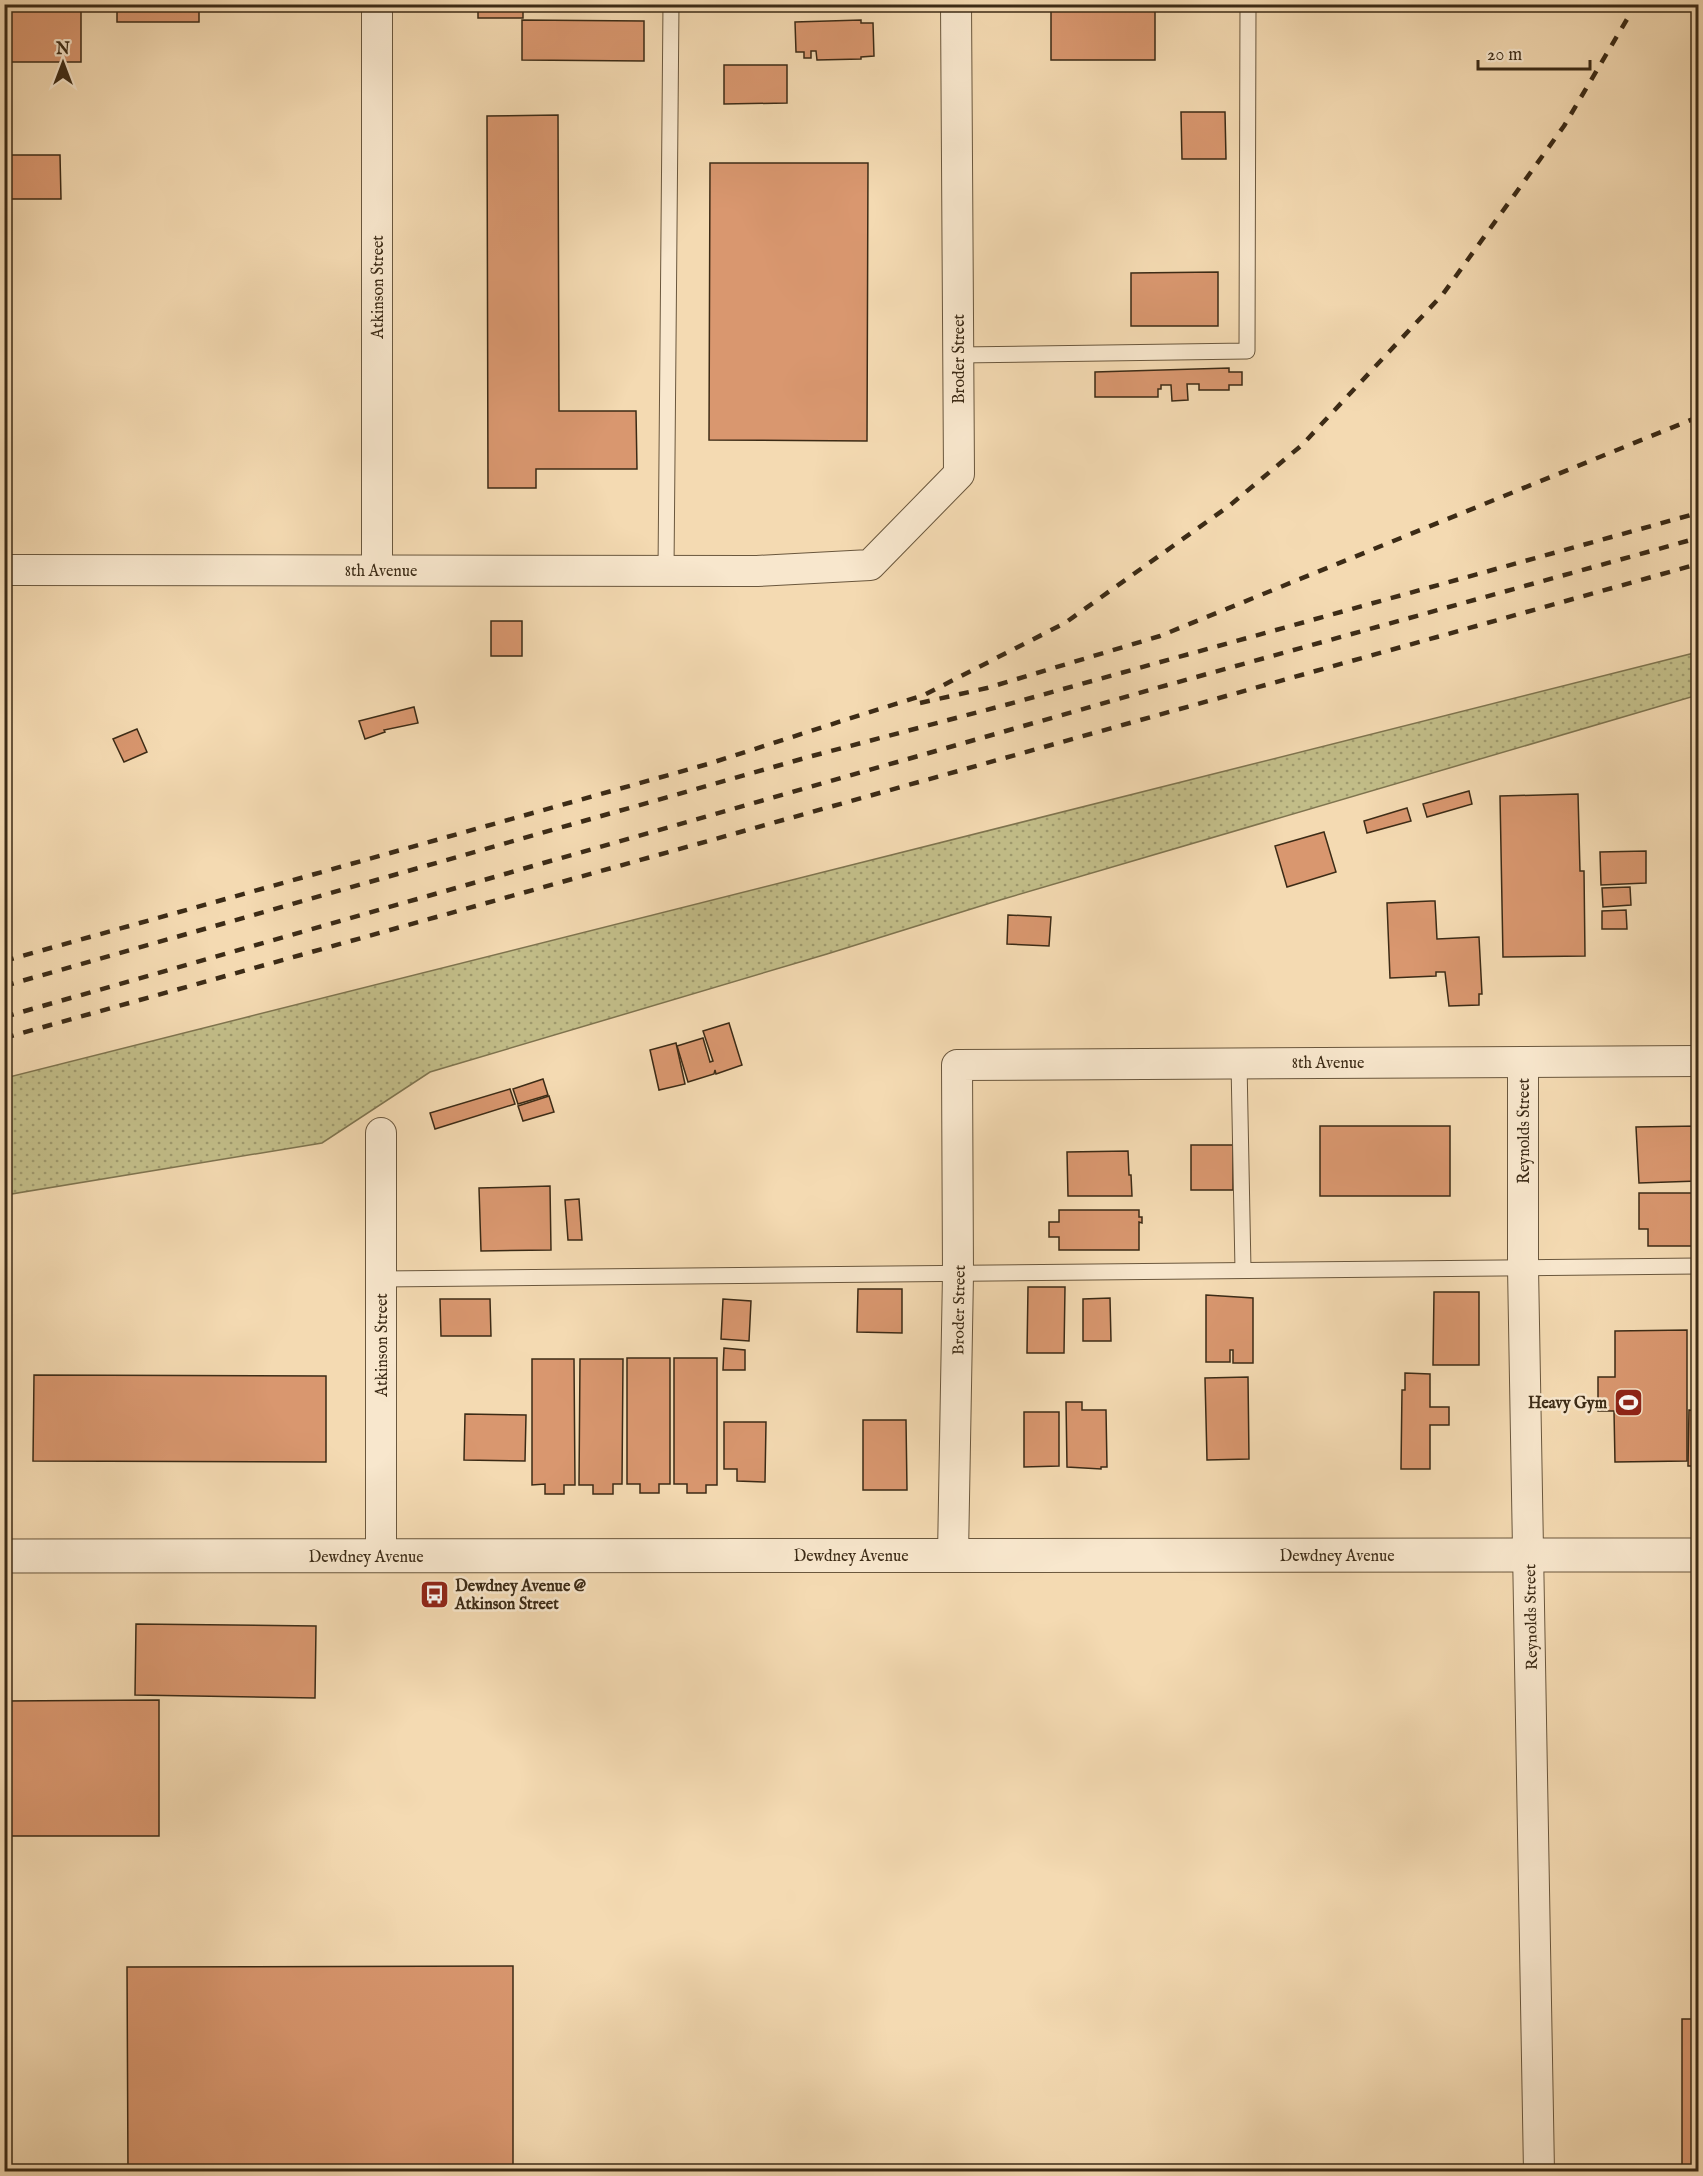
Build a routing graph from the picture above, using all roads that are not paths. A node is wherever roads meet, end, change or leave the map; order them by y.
1 (377, 4) edge
2 (671, 4) edge
3 (956, 4) edge
4 (1248, 4) edge
5 (958, 355) junction
6 (4, 570) edge
7 (377, 570) junction
8 (666, 570) junction
9 (757, 571) joint
10 (1698, 1061) edge
11 (1523, 1062) junction
12 (1239, 1063) junction
13 (957, 1065) joint
14 (381, 1133) dead end
15 (1698, 1266) edge
16 (1523, 1267) junction
17 (1243, 1270) junction
18 (958, 1274) junction
19 (381, 1279) junction
20 (953, 1555) junction
21 (1529, 1555) junction
22 (1698, 1555) edge
23 (4, 1556) edge
24 (381, 1556) junction
25 (1539, 2172) edge

1 - 7 street, Atkinson Street
2 - 8 lane
3 - 5 street, Broder Street
4 - 5 lane
5 - 9 street, Broder Street
6 - 7 street, 8th Avenue
7 - 8 street, 8th Avenue
8 - 9 street, 8th Avenue
10 - 11 street, 8th Avenue
11 - 12 street, 8th Avenue
11 - 16 street, Reynolds Street
12 - 13 street, 8th Avenue
12 - 17 lane
13 - 18 street, Broder Street
14 - 19 street, Atkinson Street
15 - 16 lane
16 - 17 lane
16 - 21 street, Reynolds Street
17 - 18 lane
18 - 19 lane
18 - 20 street, Broder Street
19 - 24 street, Atkinson Street
20 - 21 street, Dewdney Avenue
20 - 24 street, Dewdney Avenue
21 - 22 street, Dewdney Avenue
21 - 25 street, Reynolds Street
23 - 24 street, Dewdney Avenue

